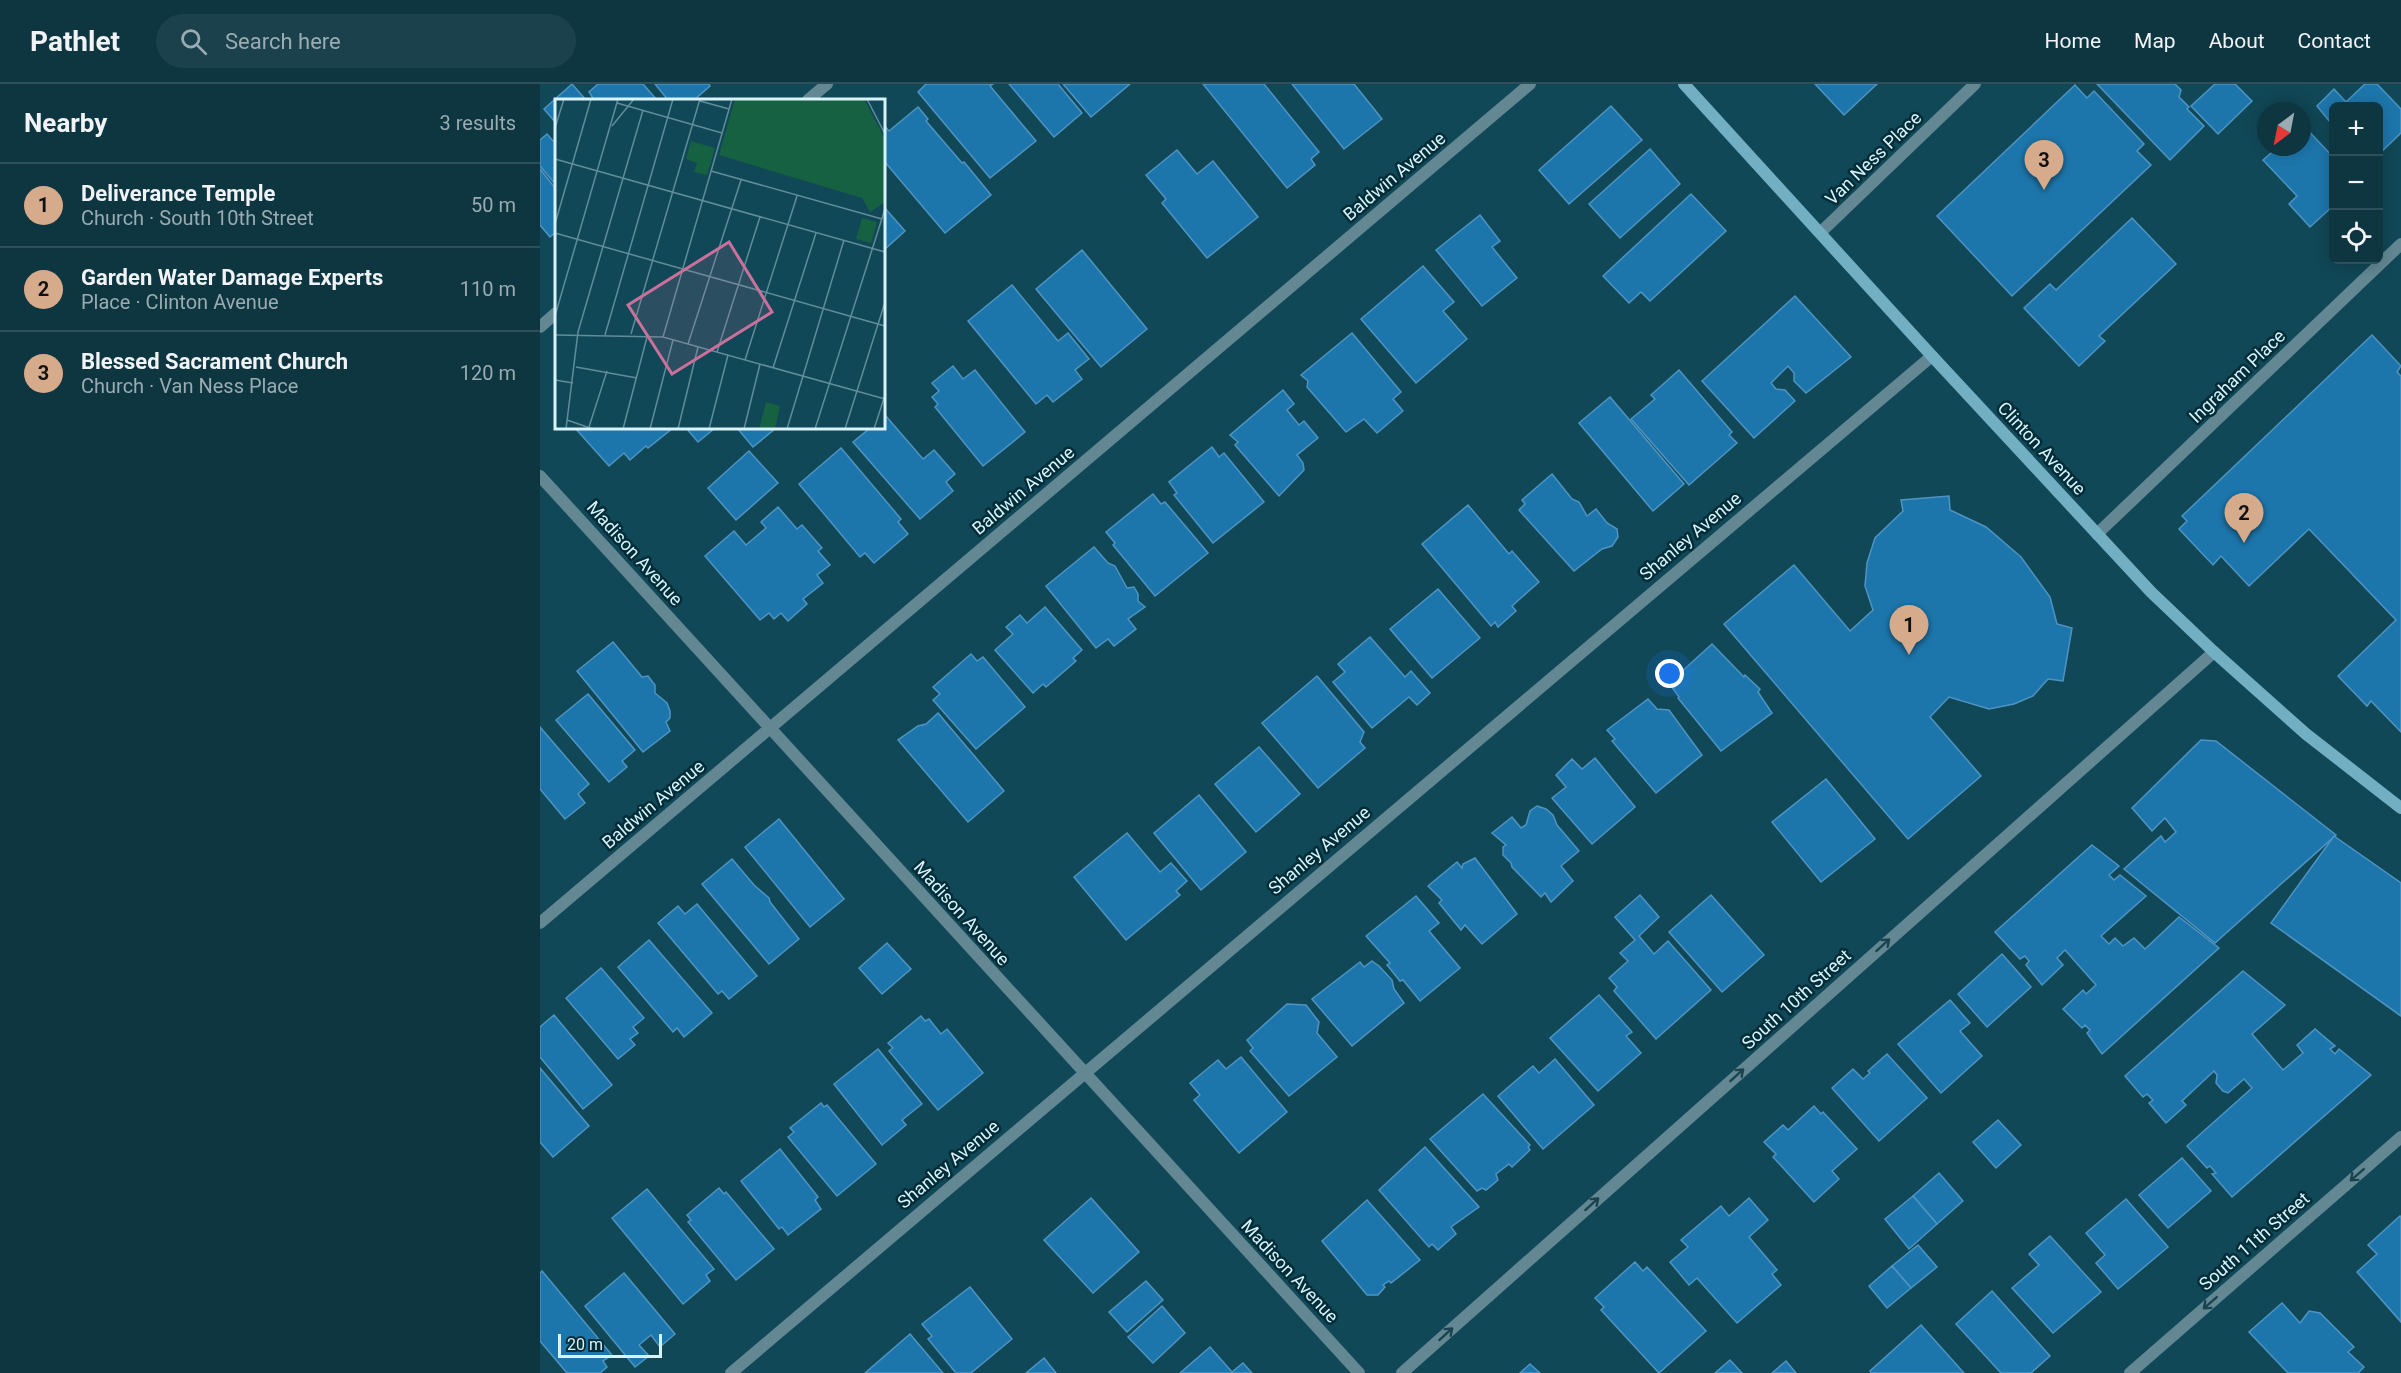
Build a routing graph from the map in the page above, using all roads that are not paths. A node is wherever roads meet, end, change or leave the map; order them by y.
1 (828, 84) edge
2 (1530, 84) edge
3 (1684, 84) edge
4 (1975, 84) edge
5 (809, 99) edge
6 (1821, 232) junction
7 (2401, 244) edge
8 (555, 314) edge
9 (540, 327) edge
10 (1932, 356) junction
11 (540, 476) edge
12 (2097, 534) junction
13 (2214, 652) junction
14 (771, 728) junction
15 (2401, 808) edge
16 (540, 923) edge
17 (1083, 1072) junction
18 (2401, 1137) edge
19 (731, 1373) edge
20 (1359, 1373) edge
21 (1402, 1373) edge
22 (2130, 1373) edge

1 - 5 street
2 - 14 street, Baldwin Avenue
3 - 6 main road, Clinton Avenue
4 - 6 street, Van Ness Place
6 - 10 main road, Clinton Avenue
7 - 12 street, Ingraham Place
8 - 9 street
10 - 12 main road, Clinton Avenue
10 - 17 street, Shanley Avenue
11 - 14 street, Madison Avenue
12 - 13 main road, Clinton Avenue
13 - 15 main road, Clinton Avenue
21 -> 13 street, South 10th Street
14 - 16 street, Baldwin Avenue
14 - 17 street, Madison Avenue
17 - 19 street, Shanley Avenue
17 - 20 street, Madison Avenue
18 -> 22 street, South 11th Street

